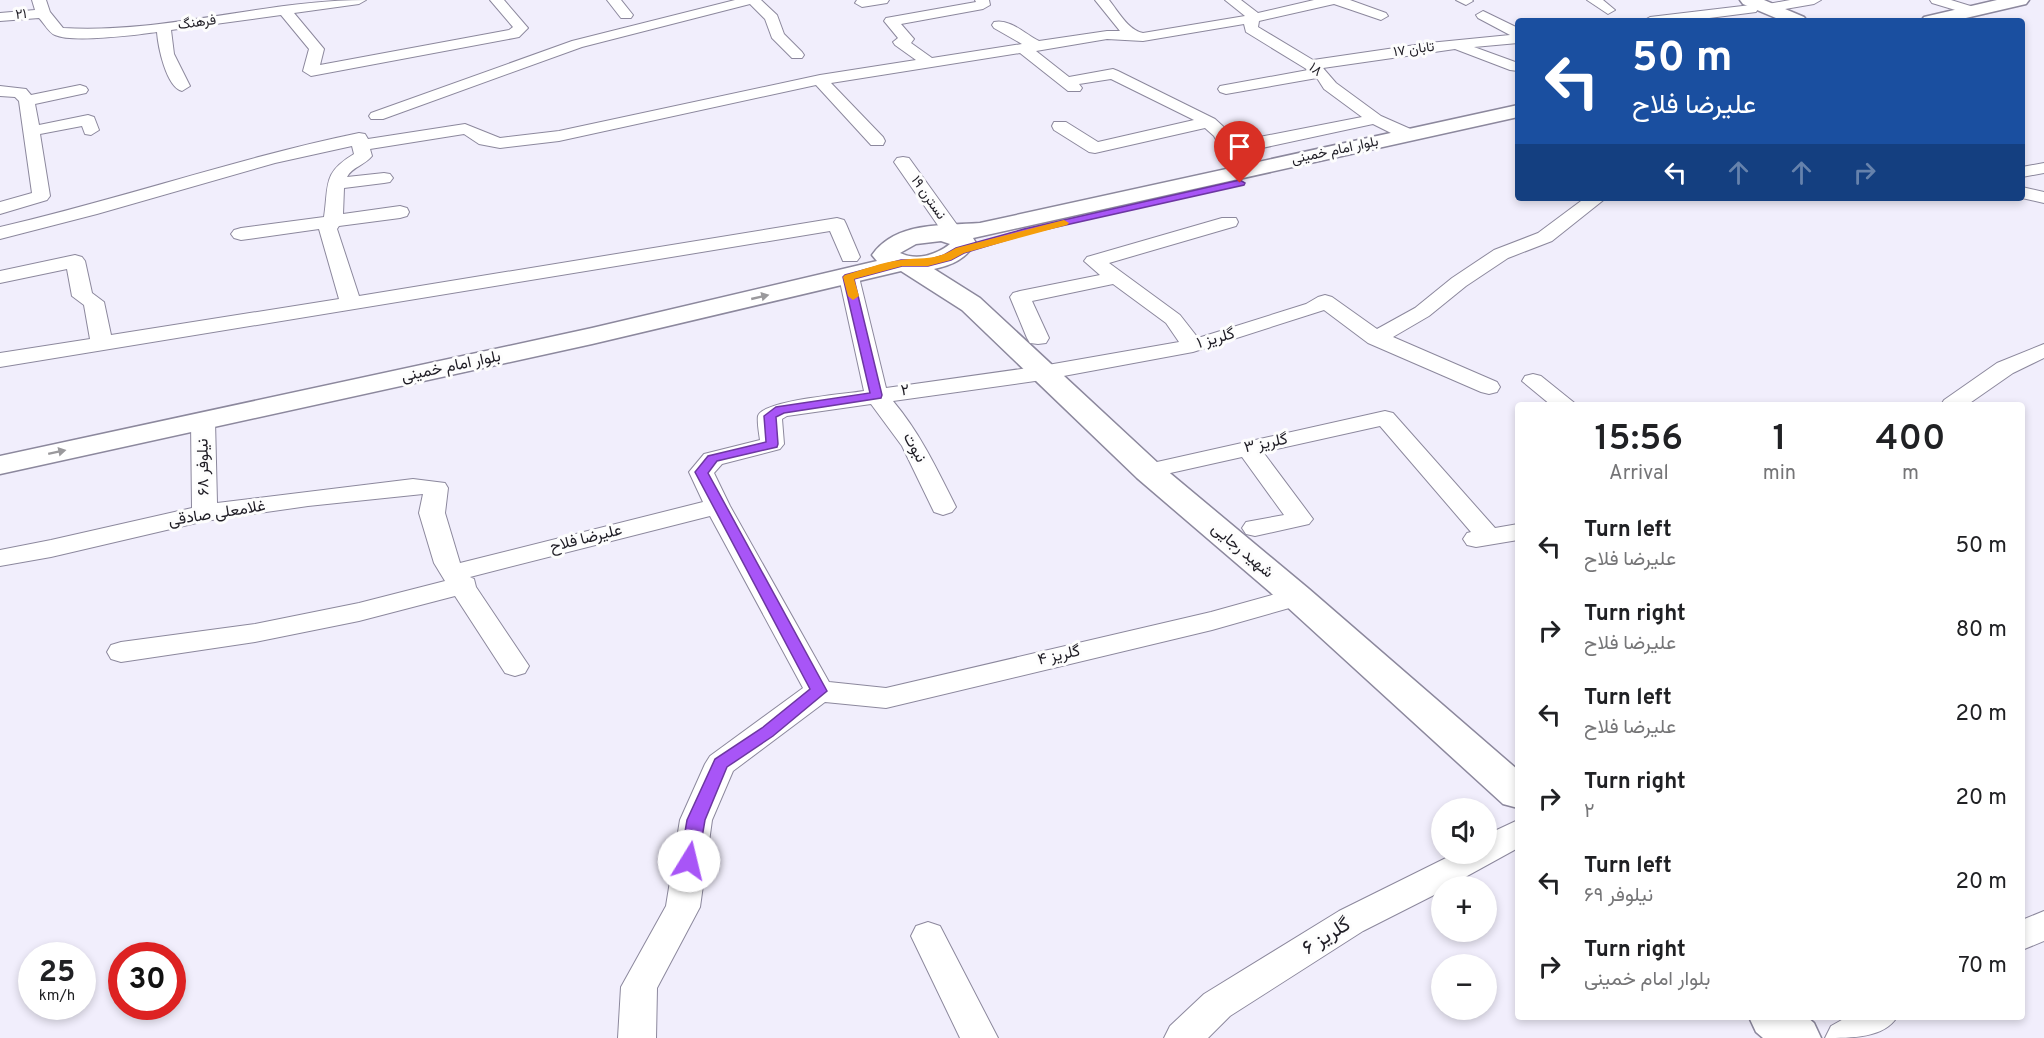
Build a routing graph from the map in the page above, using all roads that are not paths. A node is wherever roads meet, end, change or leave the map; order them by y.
1 (359, 0) edge
2 (497, 0) edge
3 (614, 0) edge
4 (752, 0) edge
5 (882, 0) edge
6 (982, 0) edge
7 (1102, 0) edge
8 (1232, 0) edge
9 (1332, 0) edge
10 (1337, 0) edge
11 (1594, 0) edge
12 (1732, 0) edge
13 (1814, 0) edge
14 (1937, 0) edge
15 (2027, 2) edge
16 (862, 3) dead end
17 (41, 6) edge
18 (1608, 10) dead end
19 (1762, 10) edge
20 (285, 11) junction
21 (626, 15) dead end
22 (1483, 15) dead end
23 (1381, 16) dead end
24 (1967, 16) edge
25 (0, 17) edge
26 (1681, 18) edge
27 (1788, 18) edge
28 (1250, 19) junction
29 (999, 25) dead end
30 (162, 27) junction
31 (1515, 32) edge
32 (1134, 36) junction
33 (1515, 39) edge
34 (1454, 45) junction
35 (1030, 47) junction
36 (797, 55) dead end
37 (929, 63) junction
38 (1515, 67) dead end
39 (1316, 69) junction
40 (820, 80) junction
41 (182, 86) dead end
42 (1226, 89) dead end
43 (80, 90) dead end
44 (0, 91) edge
45 (27, 101) junction
46 (1515, 112) edge
47 (377, 116) dead end
48 (1375, 118) junction
49 (1515, 122) edge
50 (1209, 123) junction
51 (1060, 126) dead end
52 (91, 130) dead end
53 (32, 131) junction
54 (1408, 135) junction
55 (877, 141) dead end
56 (360, 145) junction
57 (903, 162) dead end
58 (2044, 168) edge
59 (2025, 171) edge
60 (384, 178) dead end
61 (336, 184) junction
62 (2025, 193) edge
63 (2044, 198) edge
64 (1593, 201) edge
65 (0, 208) edge
66 (400, 212) dead end
67 (334, 221) junction
68 (1229, 222) dead end
69 (0, 233) edge
70 (241, 234) dead end
71 (953, 242) junction
72 (900, 258) junction
73 (849, 267) junction
74 (0, 277) edge
75 (1114, 278) junction
76 (351, 303) junction
77 (971, 304) junction
78 (1038, 338) dead end
79 (1376, 338) junction
80 (102, 343) junction
81 (1193, 346) junction
82 (2044, 350) edge
83 (0, 360) edge
84 (1042, 373) junction
85 (1533, 381) dead end
86 (1489, 387) dead end
87 (876, 395) junction
88 (1562, 402) edge
89 (1956, 402) edge
90 (203, 421) junction
91 (0, 446) edge
92 (1248, 448) junction
93 (0, 465) edge
94 (1148, 471) junction
95 (717, 506) junction
96 (943, 507) dead end
97 (205, 513) junction
98 (1255, 528) dead end
99 (1515, 533) edge
100 (0, 558) edge
101 (459, 579) junction
102 (1297, 597) junction
103 (120, 652) dead end
104 (515, 666) dead end
105 (819, 691) junction
106 (1515, 790) edge
107 (1515, 835) edge
108 (1497, 845) edge
109 (1462, 864) edge
110 (2044, 925) edge
111 (2025, 934) edge
112 (928, 936) dead end
113 (1776, 1020) edge
114 (1874, 1020) edge
115 (637, 1038) edge
116 (979, 1038) edge
117 (1184, 1038) edge
118 (1797, 1038) edge
119 (1844, 1038) edge

1 - 20 street, فرهنگ
2 - 20 street
3 - 21 street
4 - 36 street
4 - 47 street
5 - 16 street
6 - 37 street
7 - 32 street
8 - 28 street, ۱۸
9 - 28 street
10 - 23 street
11 - 18 street
12 - 19 main road
13 - 19 street
14 - 24 street
15 - 24 main road
17 - 25 street, ۲۱
17 - 30 street, فرهنگ
19 - 26 street
19 - 27 main road
20 - 30 street, فرهنگ
22 - 31 street
28 - 32 street
28 - 39 street, ۱۸
29 - 35 street
30 - 41 street
32 - 35 street
33 - 34 street, تابان ۱۷
34 - 38 street
34 - 39 street, تابان ۱۷
35 - 37 street
35 - 50 street
37 - 40 street
39 - 42 street, تابان ۱۷
39 - 48 street, ۱۸
40 - 55 street
40 - 56 street
43 - 45 street
44 - 45 street
45 - 53 street
46 - 54 main road, بلوار امام خمینی
48 - 50 street
48 - 54 street, ۱۸
49 - 71 main road, بلوار امام خمینی
50 - 51 street
52 - 53 street
53 - 65 street
54 - 71 main road, بلوار امام خمینی
56 - 61 street
56 - 69 street
57 - 71 street, نسترن ۱۹
58 - 59 street
60 - 61 street
61 - 67 street
62 - 63 street
64 - 79 street
66 - 67 street
67 - 70 street
67 - 76 street
68 - 75 street
71 - 72 main road, بلوار امام خمینی
71 - 77 main road
72 - 73 main road, بلوار امام خمینی
72 - 77 main road, شهید رجایی
73 - 76 street
73 - 87 street
90 -> 73 main road, بلوار امام خمینی
73 - 91 main road, بلوار امام خمینی
74 - 80 street
75 - 78 street
75 - 81 street
76 - 80 street
77 - 84 main road, شهید رجایی
79 - 81 street, گلریز ۱
79 - 86 street
80 - 83 street
81 - 84 street, گلریز ۱
82 - 89 street
84 - 87 street, ۲
84 - 94 main road, شهید رجایی
85 - 88 street
87 - 95 street, ۲
87 - 96 street, نبوت
93 -> 90 main road, بلوار امام خمینی
90 - 97 street, نیلوفر ۶۸
92 - 94 street, گلریز ۳
92 - 98 street
92 - 99 street, گلریز ۳
94 - 102 main road, شهید رجایی
95 - 101 street, علیرضا فلاح
95 - 105 street
97 - 100 street, غلامعلی صادقی
97 - 101 street, غلامعلی صادقی
101 - 103 street, علیرضا فلاح
101 - 104 street
102 - 105 street, گلریز ۴
102 - 106 main road, شهید رجایی
105 - 115 street
107 - 108 street, گلریز ۶
109 - 117 street, گلریز ۶
110 - 111 street
112 - 116 street
113 - 118 main road
114 - 119 street

